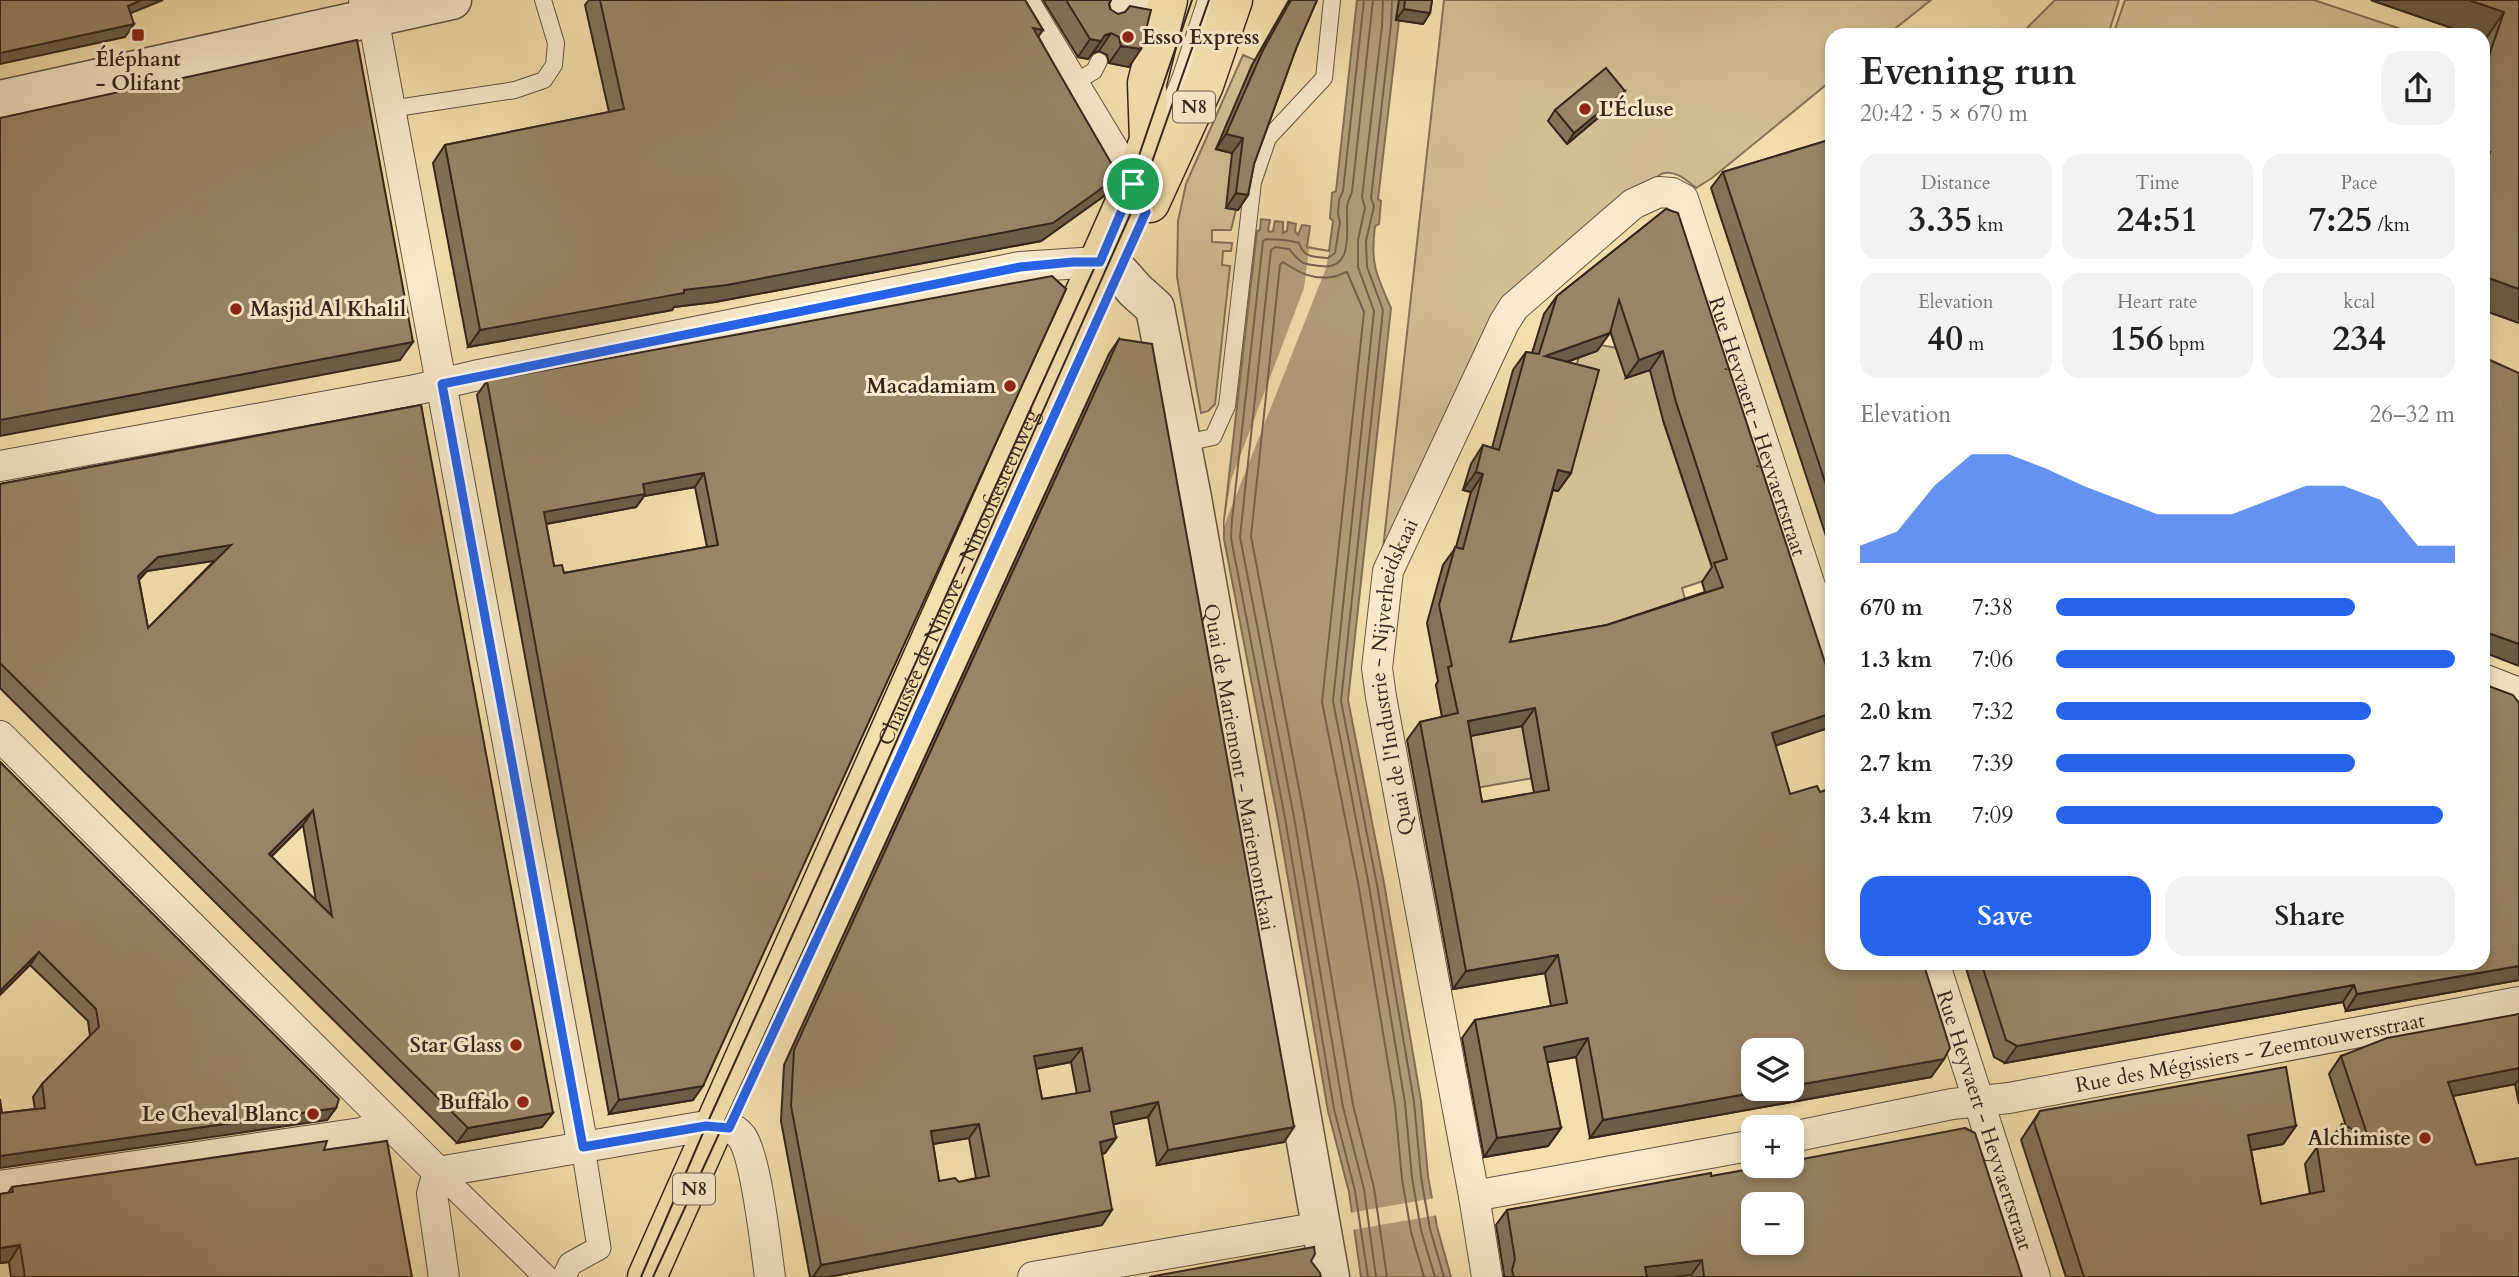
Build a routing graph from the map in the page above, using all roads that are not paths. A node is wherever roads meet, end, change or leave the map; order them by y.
1 (452, 0) edge
2 (543, 0) edge
3 (1023, 0) edge
4 (1167, 0) edge
5 (1206, 0) edge
6 (1233, 0) edge
7 (1332, 0) edge
8 (369, 9) edge
9 (1107, 21) edge
10 (1099, 61) edge
11 (1072, 84) junction
12 (0, 100) edge
13 (390, 109) junction
14 (1139, 195) junction
15 (1683, 199) joint
16 (1110, 267) junction
17 (442, 384) junction
18 (1181, 444) junction
19 (0, 466) edge
20 (1825, 632) edge
21 (2490, 682) edge
22 (2519, 692) edge
23 (0, 736) edge
24 (1937, 970) edge
25 (2519, 1002) edge
26 (1979, 1101) junction
27 (388, 1122) junction
28 (721, 1126) junction
29 (1804, 1135) edge
30 (583, 1147) junction
31 (1741, 1147) edge
32 (438, 1172) junction
33 (0, 1186) edge
34 (1474, 1196) junction
35 (1321, 1227) junction
36 (653, 1264) edge
37 (444, 1277) edge
38 (546, 1277) edge
39 (564, 1277) edge
40 (770, 1277) edge
41 (1033, 1277) edge
42 (1330, 1277) edge
43 (1487, 1277) edge
44 (2035, 1277) edge

1 - 8 street
2 - 13 lane
3 - 11 street
4 - 9 lane
4 - 14 main road, Chaussée de Ninove - Ninoofsesteenweg / N8
5 - 14 lane, Chaussée de Ninove - Ninoofsesteenweg
6 - 14 main road, Chaussée de Ninove - Ninoofsesteenweg / N8
7 - 18 lane
8 - 12 street
8 - 13 street
10 - 11 lane
11 - 14 street
13 - 17 street
14 - 16 main road, Chaussée de Ninove - Ninoofsesteenweg / N8
15 - 20 street, Rue Heyvaert - Heyvaertstraat
15 - 34 street, Quai de l'Industrie - Nijverheidskaai
16 - 17 street
16 - 18 street, Quai de Mariemont - Mariemontkaai
16 - 28 main road, Chaussée de Ninove - Ninoofsesteenweg / N8
17 - 19 street
17 - 30 street
18 - 35 street, Quai de Mariemont - Mariemontkaai
21 - 22 street
23 - 27 street
24 - 26 street, Rue Heyvaert - Heyvaertstraat
25 - 26 street, Rue des Mégissiers - Zeemtouwersstraat
26 - 29 street, Rue des Mégissiers - Zeemtouwersstraat
26 - 44 street, Rue Heyvaert - Heyvaertstraat
27 - 32 street
27 - 33 street
28 - 30 street
28 - 36 main road, Chaussée de Ninove - Ninoofsesteenweg / N8
28 - 40 street
30 - 32 street
30 - 39 street
31 - 34 street
32 - 37 street
32 - 38 street
34 - 43 street, Quai de l'Industrie - Nijverheidskaai
35 - 41 street
35 - 42 street, Quai de Mariemont - Mariemontkaai

